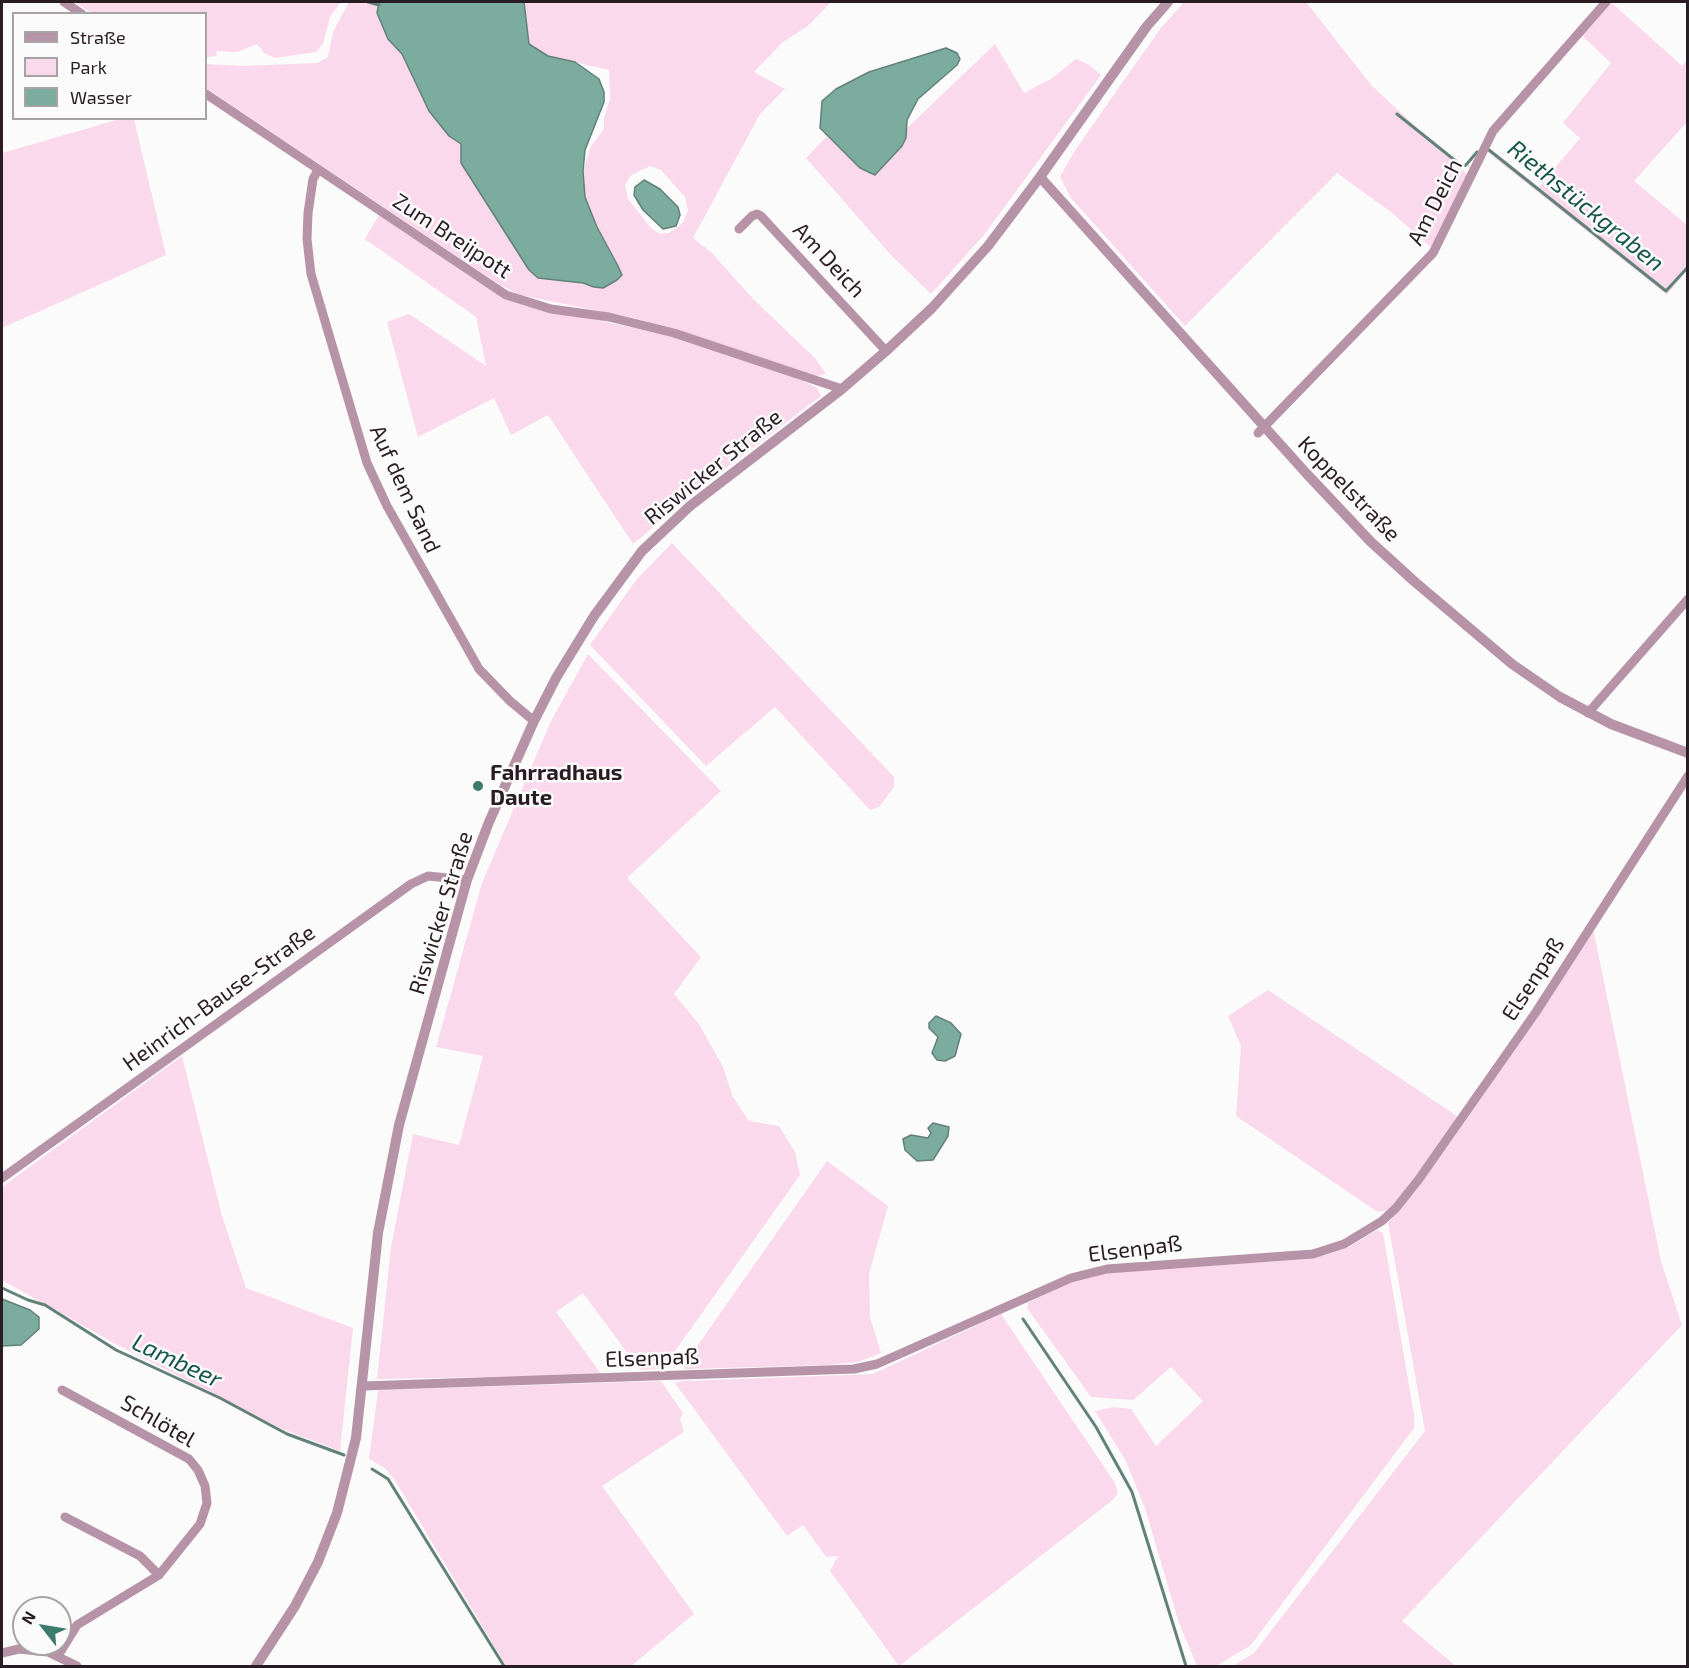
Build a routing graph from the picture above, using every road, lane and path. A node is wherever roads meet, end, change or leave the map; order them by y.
1 (64, 2) edge
2 (1168, 2) edge
3 (1606, 2) edge
4 (79, 12) edge
5 (207, 95) edge
6 (318, 170) junction
7 (1041, 177) junction
8 (739, 229) dead end
9 (886, 351) junction
10 (842, 389) junction
11 (1261, 430) junction
12 (1688, 599) edge
13 (1588, 712) junction
14 (534, 721) junction
15 (1688, 753) edge
16 (1688, 776) edge
17 (467, 880) junction
18 (2, 1178) edge
19 (363, 1386) junction
20 (62, 1390) dead end
21 (65, 1516) dead end
22 (159, 1575) junction
23 (72, 1632) edge
24 (58, 1656) edge
25 (77, 1666) edge
26 (256, 1666) edge

1 - 4 street
2 - 7 street, Riswicker Straße
3 - 11 street, Am Deich
5 - 6 street, Zum Breijpott
6 - 10 street, Zum Breijpott
6 - 14 street, Auf dem Sand
7 - 9 street, Riswicker Straße
7 - 11 street, Koppelstraße
8 - 9 street, Am Deich
9 - 10 street, Riswicker Straße
10 - 14 street, Riswicker Straße
11 - 13 street, Koppelstraße
12 - 13 street
13 - 15 street, Koppelstraße
14 - 17 street, Riswicker Straße
16 - 19 street, Elsenpaß
17 - 18 street, Heinrich-Bause-Straße
17 - 19 street, Riswicker Straße
19 - 26 street, Riswicker Straße
20 - 22 street, Schlötel
21 - 22 street
22 - 23 street, Schlötel
24 - 25 street

